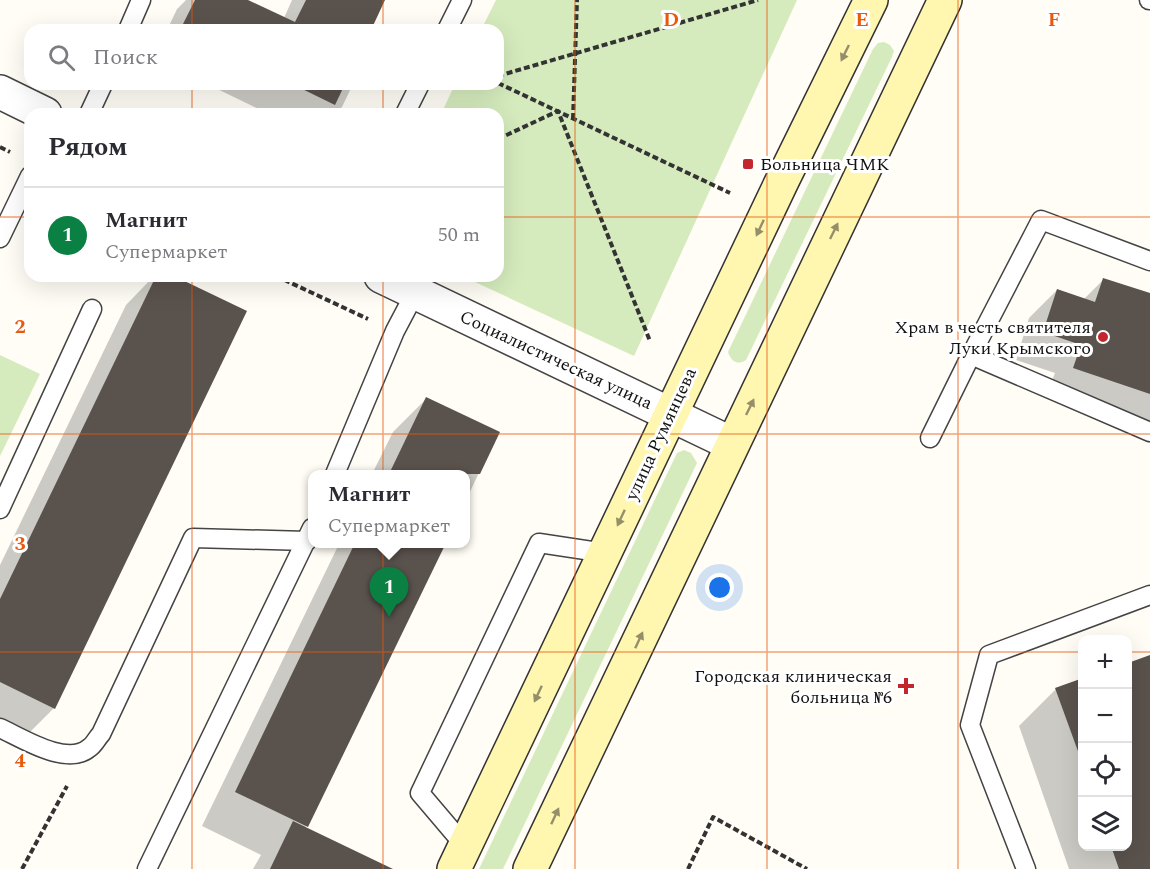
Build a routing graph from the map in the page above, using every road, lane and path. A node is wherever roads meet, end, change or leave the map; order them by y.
1 (141, 0) edge
2 (462, 0) edge
3 (577, 0) edge
4 (758, 0) edge
5 (870, 0) edge
6 (945, 0) edge
7 (131, 24) edge
8 (450, 24) edge
9 (576, 53) junction
10 (504, 74) edge
11 (504, 86) edge
12 (100, 90) edge
13 (417, 90) edge
14 (0, 92) edge
15 (33, 108) edge
16 (92, 108) edge
17 (408, 108) edge
18 (558, 111) junction
19 (573, 119) junction
20 (504, 136) edge
21 (24, 188) edge
22 (730, 194) dead end
23 (0, 238) edge
24 (1150, 261) edge
25 (289, 282) edge
26 (393, 282) edge
27 (416, 293) junction
28 (92, 309) dead end
29 (395, 331) junction
30 (650, 341) dead end
31 (971, 355) junction
32 (671, 414) junction
33 (1150, 432) edge
34 (930, 438) dead end
35 (732, 444) junction
36 (337, 470) edge
37 (0, 509) edge
38 (308, 535) edge
39 (308, 539) edge
40 (605, 553) junction
41 (1150, 595) edge
42 (0, 728) edge
43 (77, 754) junction
44 (459, 857) edge
45 (22, 869) edge
46 (147, 869) edge
47 (530, 869) edge
48 (688, 869) edge
49 (807, 869) edge
50 (1026, 869) edge

1 - 7 lane
2 - 8 lane
3 - 9 path
4 - 9 path
5 -> 32 main road, улица Румянцева
35 -> 6 main road
9 - 10 path
9 - 19 path
11 - 18 path
12 - 16 lane
13 - 17 lane
14 - 15 street
18 - 19 path
18 - 20 path
18 - 30 path
19 - 22 path
21 - 23 lane
24 - 31 lane
25 - 29 path
26 - 27 street, Социалистическая улица
27 - 29 lane
27 - 32 street, Социалистическая улица
28 - 37 lane
29 - 36 lane
31 - 33 lane
31 - 34 lane
32 - 35 street, Социалистическая улица
32 -> 40 main road, улица Румянцева
47 -> 35 main road
38 - 43 lane
39 - 46 lane
40 -> 44 main road, улица Румянцева
40 - 44 lane
41 - 50 lane
42 - 43 lane
43 - 45 path
48 - 49 path

